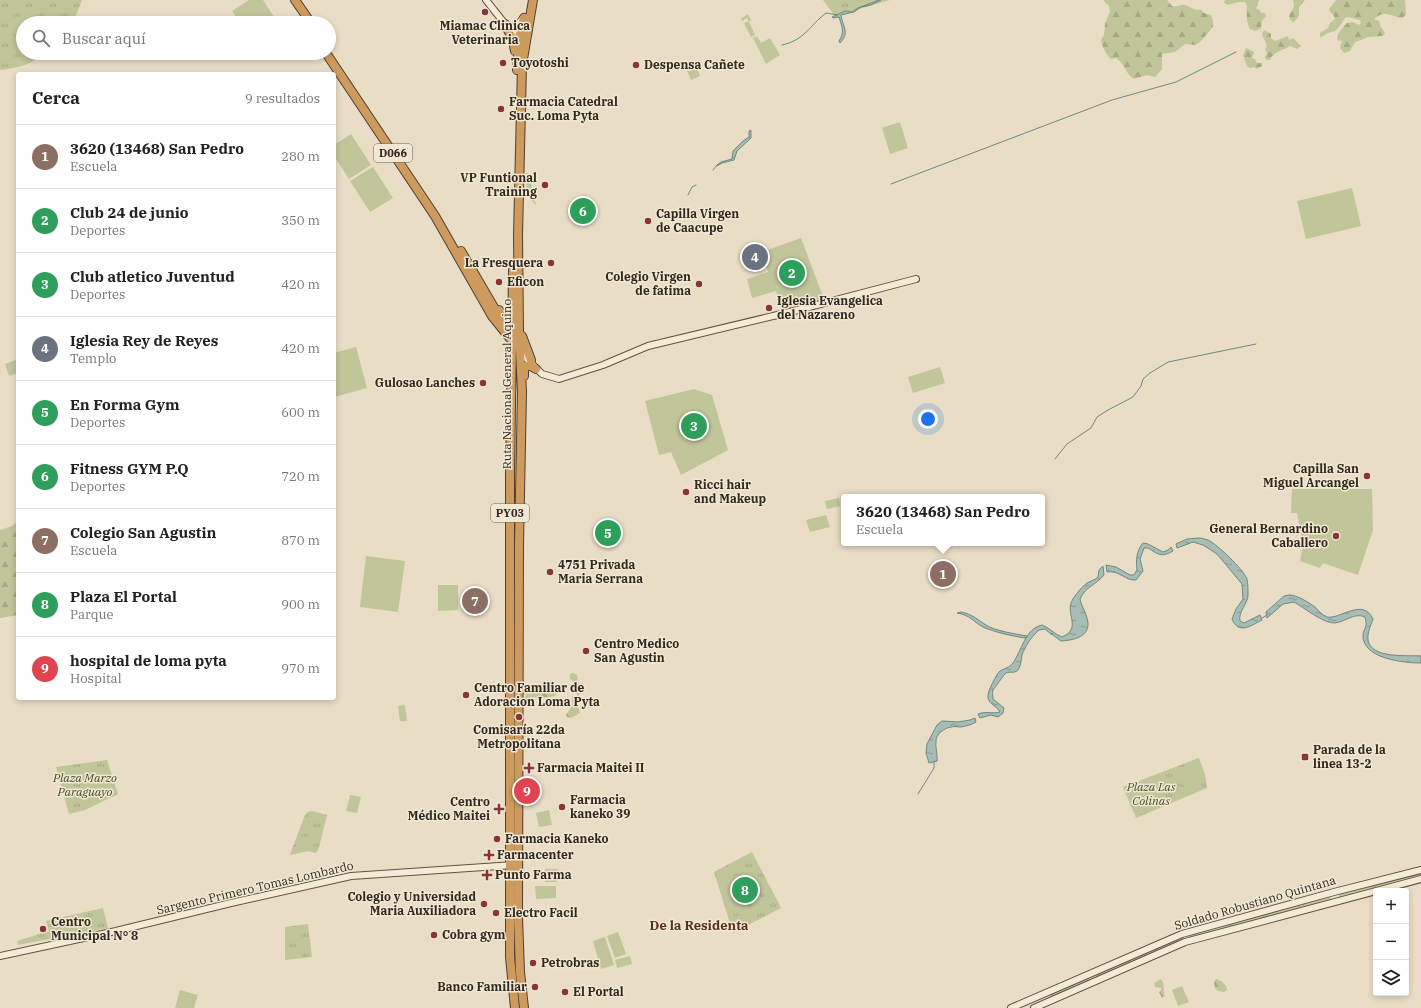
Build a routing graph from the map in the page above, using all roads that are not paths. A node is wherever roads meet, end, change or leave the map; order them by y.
1 (289, 0) edge
2 (295, 0) edge
3 (486, 0) edge
4 (527, 0) edge
5 (533, 0) edge
6 (300, 16) edge
7 (306, 16) edge
8 (524, 17) junction
9 (505, 24) junction
10 (523, 37) junction
11 (336, 59) edge
12 (331, 60) edge
13 (517, 66) junction
14 (916, 279) dead end
15 (513, 309) junction
16 (498, 316) junction
17 (517, 341) junction
18 (531, 360) junction
19 (512, 365) junction
20 (536, 369) junction
21 (517, 374) tunnel mouth
22 (522, 392) junction
23 (520, 474) junction
24 (514, 865) junction
25 (1421, 870) edge
26 (1421, 879) edge
27 (0, 956) edge
28 (515, 1008) edge
29 (524, 1008) edge
30 (1011, 1008) edge
31 (1034, 1008) edge

1 - 6 highway
2 - 7 highway
3 - 9 street
4 - 8 highway, Ruta Nacional General Aquino / PY03
5 - 10 highway, Ruta Nacional General Aquino / PY03
8 - 9 street
8 - 10 highway, Ruta Nacional General Aquino / PY03
9 - 10 highway
9 - 13 highway
10 - 13 highway, Ruta Nacional General Aquino / PY03
10 - 17 highway, Ruta Nacional General Aquino / PY03
11 - 16 highway, D066
12 - 16 highway, D066
13 - 15 highway, Ruta Nacional General Aquino / PY03
14 - 20 street
15 - 16 highway
15 - 17 highway, Ruta Nacional General Aquino / PY03
16 - 17 highway, D066
16 - 19 highway
17 - 18 highway
17 - 18 street
17 - 19 highway, Ruta Nacional General Aquino / PY03
17 - 20 street
17 - 22 highway, Ruta Nacional General Aquino / PY03
18 - 20 street
19 - 24 highway, Ruta Nacional General Aquino / PY03
20 - 22 highway
21 - 23 highway
22 - 23 highway, Ruta Nacional General Aquino / PY03
23 - 24 highway, Ruta Nacional General Aquino / PY03
24 - 27 street, Sargento Primero Tomas Lombardo
24 - 28 highway, Ruta Nacional General Aquino / PY03
24 - 29 highway, Ruta Nacional General Aquino / PY03
25 - 30 street, Soldado Robustiano Quintana
26 - 31 street

